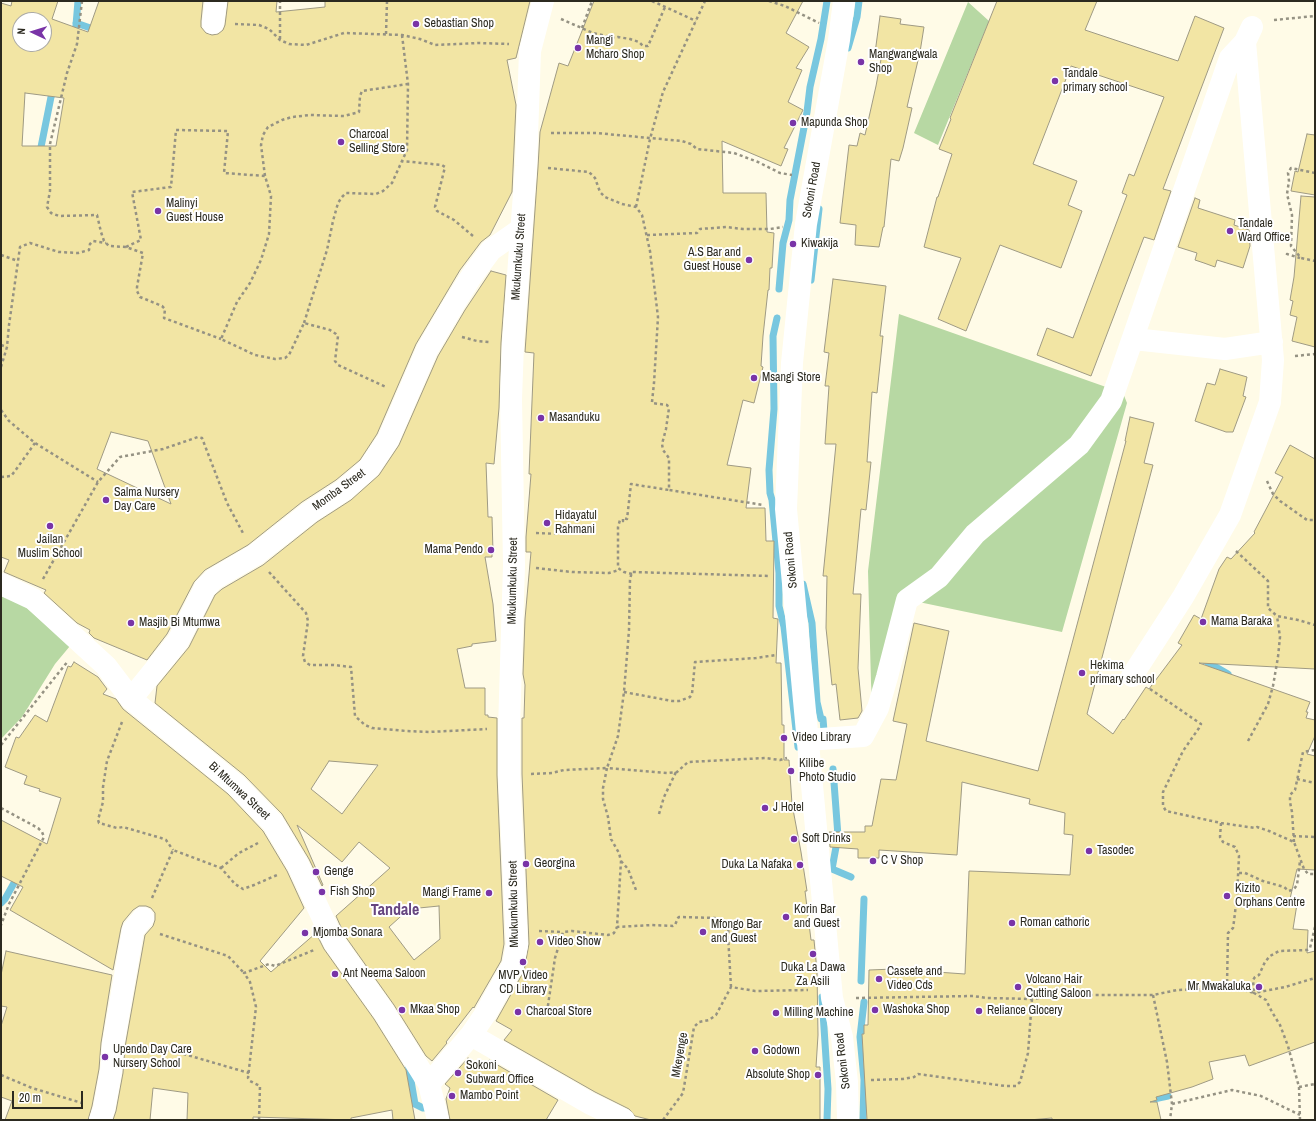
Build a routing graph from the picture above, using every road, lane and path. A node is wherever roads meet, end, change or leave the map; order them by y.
1 (82, 1) edge
2 (216, 1) edge
3 (280, 1) edge
4 (387, 1) edge
5 (592, 1) edge
6 (652, 1) edge
7 (706, 1) edge
8 (769, 1) edge
9 (844, 1) edge
10 (542, 6) edge
11 (665, 7) junction
12 (1315, 16) edge
13 (696, 21) junction
14 (213, 24) joint
15 (582, 28) junction
16 (1256, 30) junction
17 (386, 34) junction
18 (402, 35) junction
19 (280, 40) junction
20 (839, 40) junction
21 (530, 51) junction
22 (408, 84) junction
23 (528, 131) junction
24 (650, 139) junction
25 (402, 161) junction
26 (526, 166) junction
27 (1315, 173) edge
28 (265, 176) junction
29 (814, 178) junction
30 (636, 207) junction
31 (806, 224) junction
32 (521, 229) junction
33 (647, 235) junction
34 (107, 243) junction
35 (126, 247) junction
36 (491, 250) junction
37 (1, 255) edge
38 (18, 261) junction
39 (1315, 261) edge
40 (304, 323) junction
41 (438, 332) junction
42 (221, 339) junction
43 (1134, 339) junction
44 (1272, 342) junction
45 (513, 344) junction
46 (1, 345) edge
47 (7, 347) junction
48 (1, 367) edge
49 (407, 397) junction
50 (1, 410) edge
51 (34, 443) junction
52 (1250, 459) junction
53 (1, 477) edge
54 (98, 482) junction
55 (669, 490) junction
56 (786, 509) junction
57 (1315, 520) edge
58 (1218, 537) junction
59 (255, 555) junction
60 (514, 565) junction
61 (619, 570) junction
62 (632, 574) junction
63 (792, 577) junction
64 (1, 584) edge
65 (33, 599) junction
66 (1277, 616) junction
67 (1315, 625) edge
68 (82, 643) junction
69 (799, 651) junction
70 (1132, 676) joint
71 (624, 692) junction
72 (131, 699) junction
73 (508, 729) junction
74 (807, 740) junction
75 (1248, 741) dead end
76 (1, 745) edge
77 (1315, 750) edge
78 (607, 768) junction
79 (677, 772) junction
80 (509, 774) junction
81 (1297, 779) junction
82 (1315, 783) edge
83 (1, 808) edge
84 (660, 814) dead end
85 (1221, 823) junction
86 (279, 834) junction
87 (1293, 836) junction
88 (1315, 837) edge
89 (1294, 842) junction
90 (173, 850) junction
91 (1300, 859) junction
92 (621, 861) junction
93 (298, 865) junction
94 (221, 868) junction
95 (1239, 873) junction
96 (1315, 874) edge
97 (636, 890) dead end
98 (143, 918) junction
99 (1, 925) edge
100 (617, 927) junction
101 (1315, 927) edge
102 (334, 942) junction
103 (244, 973) junction
104 (1315, 978) edge
105 (1227, 985) junction
106 (731, 986) junction
107 (832, 991) junction
108 (1254, 993) junction
109 (1153, 995) junction
110 (1032, 999) junction
111 (548, 1012) dead end
112 (471, 1035) junction
113 (113, 1045) junction
114 (249, 1073) junction
115 (1, 1076) edge
116 (847, 1082) junction
117 (429, 1084) junction
118 (1315, 1084) edge
119 (1300, 1087) junction
120 (1172, 1104) junction
121 (102, 1114) edge
122 (1300, 1115) junction
123 (259, 1120) edge
124 (438, 1120) edge
125 (624, 1120) edge
126 (663, 1120) edge
127 (848, 1120) edge
128 (1170, 1120) edge
129 (1300, 1120) edge

1 - 34 path
2 - 14 street
3 - 19 path
4 - 17 path
5 - 15 path
6 - 11 path
7 - 13 path
8 - 20 path
9 - 20 street, Sokoni Road
10 - 15 path
10 - 21 street, Mkukumkuku Street
11 - 13 path
11 - 15 path
12 - 16 path
13 - 24 path
14 - 19 path
16 - 43 street
16 - 44 street
17 - 18 path
17 - 19 path
18 - 21 path
18 - 22 path
20 - 29 street, Sokoni Road
21 - 23 street, Mkukumkuku Street
22 - 25 path
22 - 28 path
23 - 24 path
23 - 26 street, Mkukumkuku Street
24 - 29 path
24 - 30 path
25 - 36 path
25 - 40 path
26 - 30 path
26 - 32 street, Mkukumkuku Street
27 - 39 path
28 - 35 path
28 - 42 path
29 - 31 street, Sokoni Road
30 - 33 path
31 - 33 path
31 - 56 street, Sokoni Road
32 - 36 street, Momba Street
32 - 45 street, Mkukumkuku Street
33 - 55 path
34 - 35 path
34 - 38 path
35 - 42 path
36 - 41 street, Momba Street
37 - 38 path
38 - 47 path
40 - 42 path
40 - 49 path
41 - 45 path
41 - 49 street, Momba Street
43 - 44 street
43 - 74 street
44 - 52 street
45 - 60 street, Mkukumkuku Street
46 - 47 path
47 - 48 path
49 - 59 street, Momba Street
50 - 51 path
51 - 53 path
51 - 54 path
52 - 57 path
52 - 58 street
54 - 59 path
54 - 65 path
55 - 56 path
55 - 61 path
56 - 63 street, Sokoni Road
58 - 66 path
58 - 70 street
59 - 72 street, Momba Street
59 - 73 path
60 - 61 path
60 - 73 street, Mkukumkuku Street
61 - 62 path
62 - 63 path
62 - 71 path
63 - 69 street, Sokoni Road
64 - 65 street, Bi Mtumwa Street
65 - 68 street, Bi Mtumwa Street
66 - 67 path
66 - 75 path
68 - 72 street, Bi Mtumwa Street
68 - 76 path
69 - 71 path
69 - 74 street, Sokoni Road
70 - 85 path
71 - 78 path
72 - 86 street, Bi Mtumwa Street
72 - 90 path
73 - 80 street, Mkukumkuku Street
74 - 79 path
74 - 107 street, Sokoni Road
77 - 81 path
78 - 79 path
78 - 80 path
78 - 92 path
79 - 84 path
80 - 112 street, Mkukumkuku Street
81 - 82 path
81 - 87 path
83 - 99 path
85 - 89 path
85 - 95 path
86 - 93 street, Bi Mtumwa Street
86 - 94 path
87 - 88 path
87 - 89 path
89 - 91 path
90 - 94 path
90 - 98 path
91 - 95 path
91 - 96 path
92 - 97 path
92 - 100 path
93 - 94 path
93 - 102 street, Bi Mtumwa Street
95 - 105 path
98 - 103 path
98 - 113 street
100 - 106 path
100 - 111 path
101 - 108 path
102 - 103 path
102 - 117 street, Bi Mtumwa Street
103 - 114 path
104 - 108 path
105 - 108 path
105 - 109 path
106 - 107 path
106 - 126 path, Mkeyenge
107 - 110 path
107 - 116 street, Sokoni Road
108 - 119 path
109 - 110 path
109 - 120 path
110 - 116 path
112 - 117 street, Mkukumkuku Street
112 - 125 street
113 - 114 path
113 - 121 street
114 - 123 path
115 - 121 path
116 - 127 street, Sokoni Road
117 - 124 street, Bi Mtumwa Street
118 - 119 path
119 - 122 path
120 - 122 path
120 - 128 path
122 - 129 path

